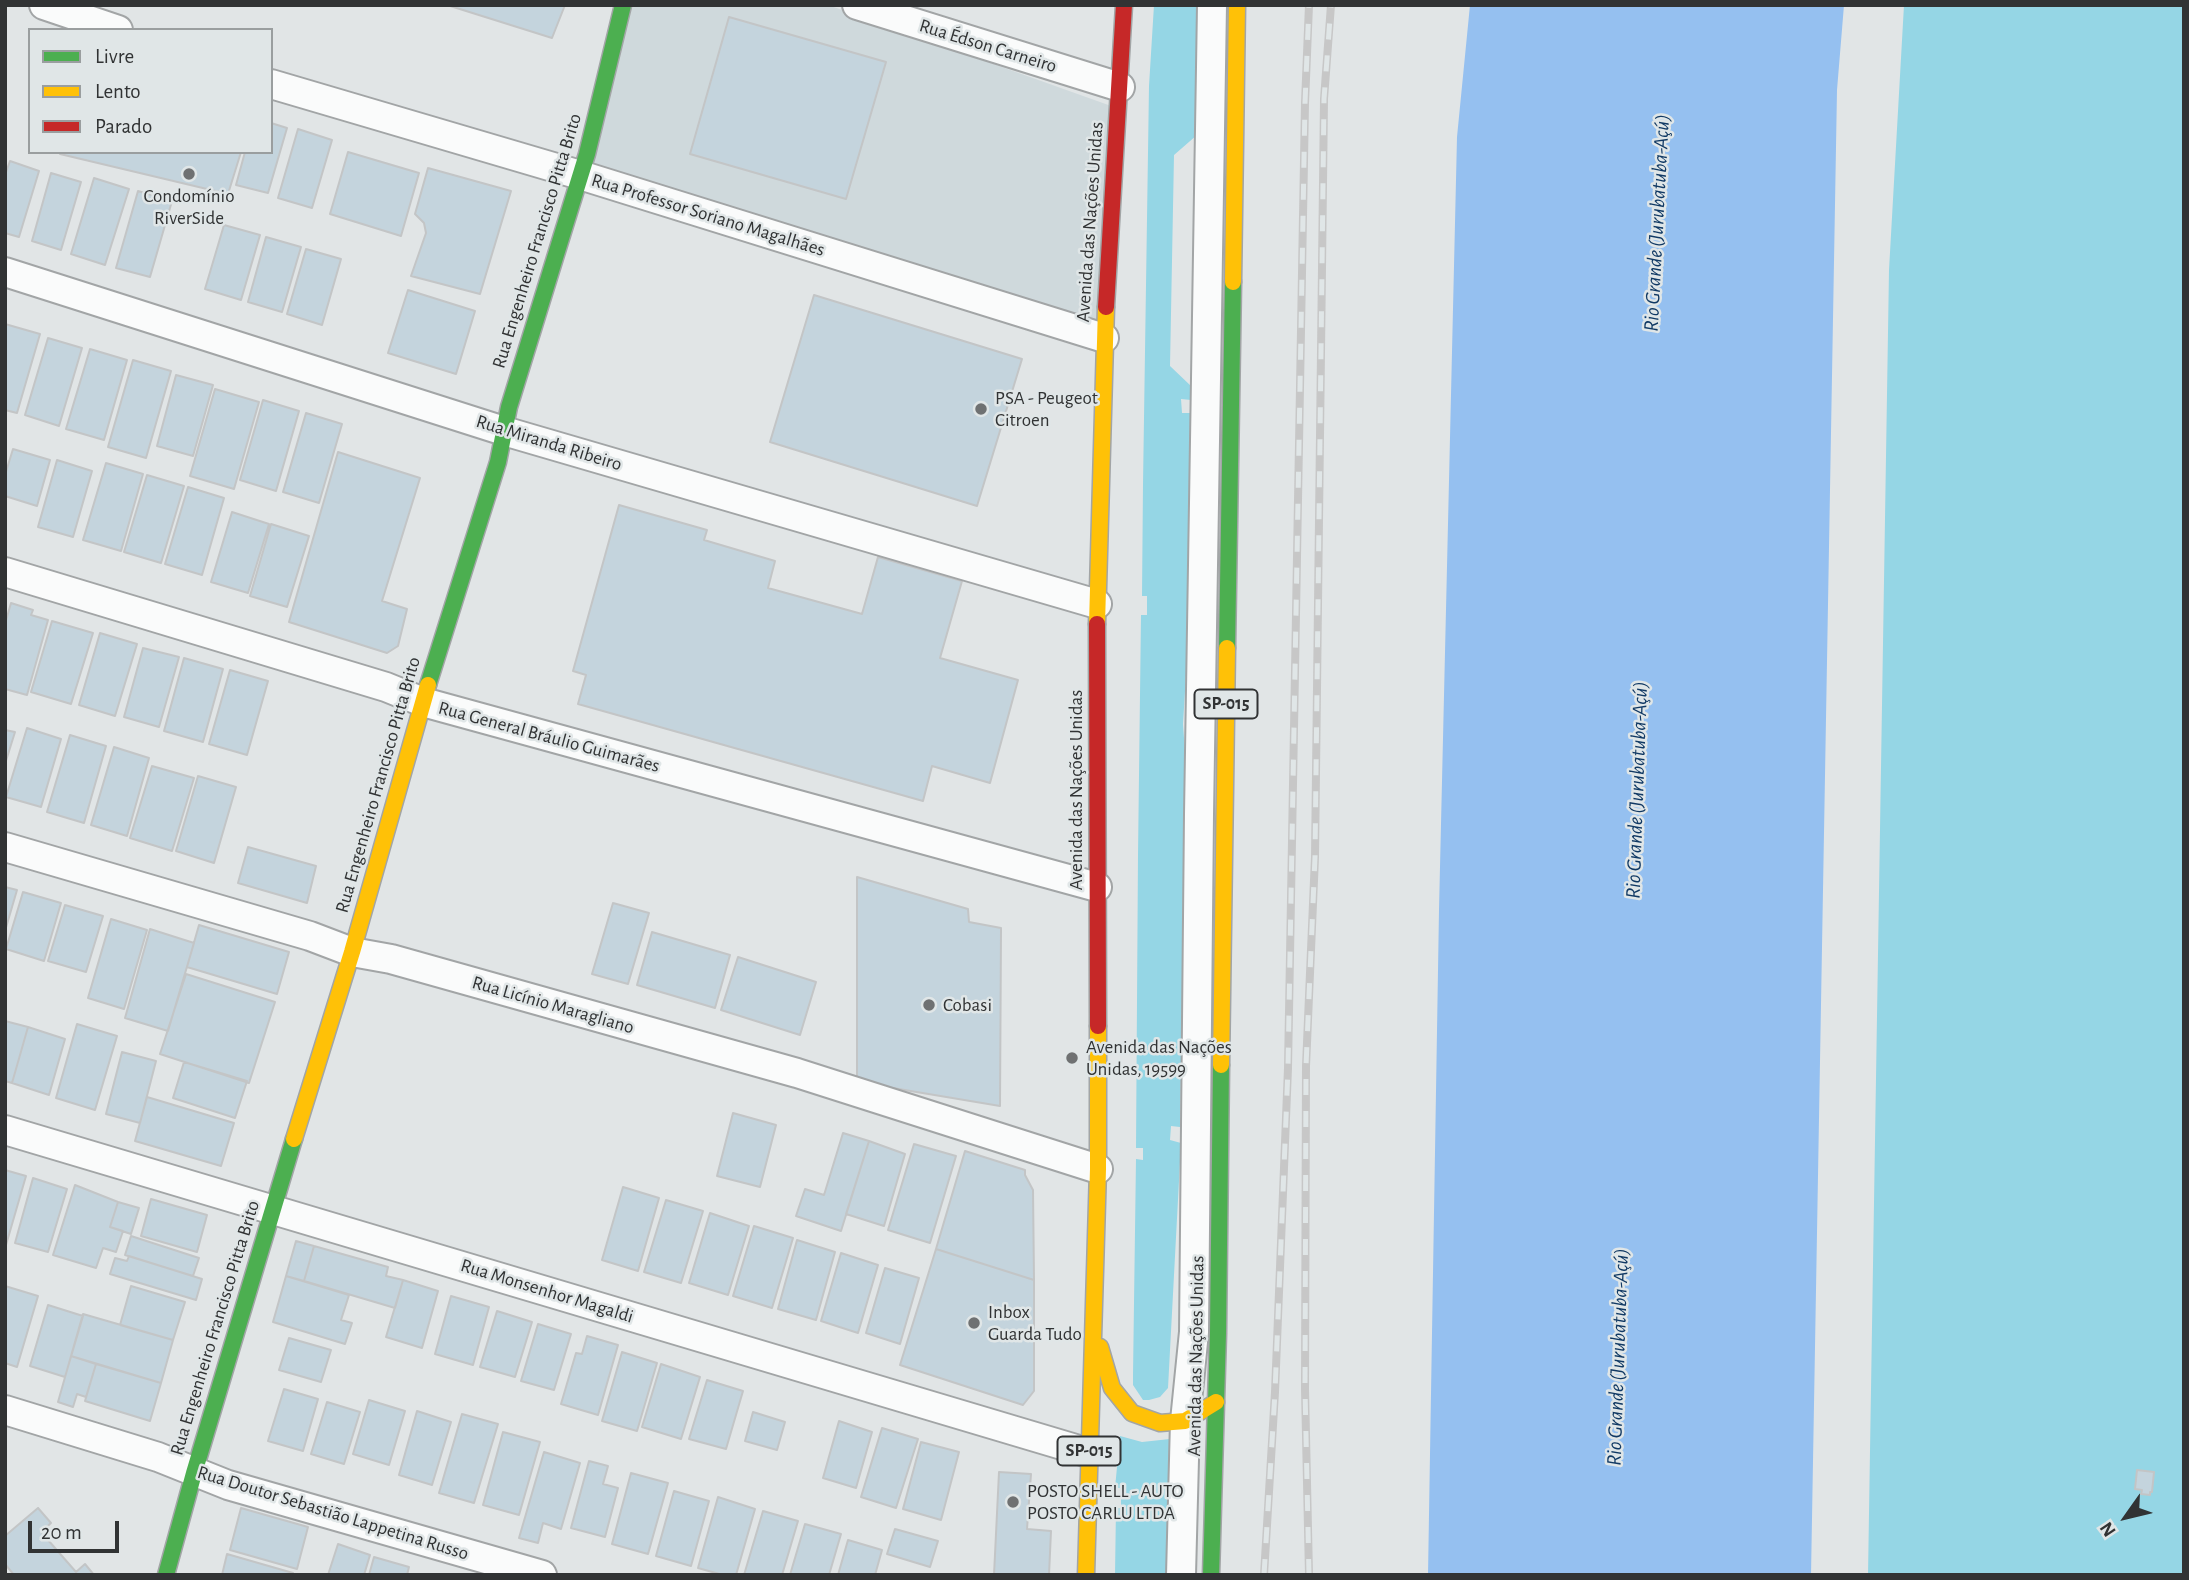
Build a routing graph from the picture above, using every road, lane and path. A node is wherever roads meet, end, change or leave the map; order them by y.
1 (44, 5) edge
2 (623, 5) edge
3 (857, 5) edge
4 (1124, 5) edge
5 (1212, 5) edge
6 (1237, 5) edge
7 (112, 28) edge
8 (273, 85) edge
9 (1120, 88) junction
10 (580, 175) junction
11 (5, 272) edge
12 (1104, 338) junction
13 (504, 431) junction
14 (5, 572) edge
15 (1097, 604) junction
16 (423, 702) junction
17 (5, 848) edge
18 (1097, 887) junction
19 (352, 951) junction
20 (5, 1130) edge
21 (1098, 1169) junction
22 (272, 1210) junction
23 (1095, 1326) junction
24 (1216, 1402) junction
25 (5, 1410) edge
26 (1185, 1421) junction
27 (1089, 1453) junction
28 (194, 1473) junction
29 (166, 1575) edge
30 (542, 1575) edge
31 (1086, 1575) edge
32 (1181, 1575) edge
33 (1211, 1575) edge

1 - 7 street
2 - 10 main road, Rua Engenheiro Francisco Pitta Brito
3 - 9 street, Rua Édson Carneiro
4 - 9 main road, Avenida das Nações Unidas / SP-015
5 - 26 street
6 - 24 main road, Avenida das Nações Unidas / SP-015
8 - 10 street, Rua Professor Soriano Magalhães
9 - 12 main road, Avenida das Nações Unidas / SP-015
10 - 12 street, Rua Professor Soriano Magalhães
10 - 13 main road, Rua Engenheiro Francisco Pitta Brito
11 - 13 street, Rua Miranda Ribeiro
12 - 15 main road, Avenida das Nações Unidas / SP-015
13 - 15 street, Rua Miranda Ribeiro
13 - 16 main road, Rua Engenheiro Francisco Pitta Brito
14 - 16 street, Rua General Bráulio Guimarães
15 - 18 main road, Avenida das Nações Unidas / SP-015
16 - 18 street, Rua General Bráulio Guimarães
16 - 19 main road, Rua Engenheiro Francisco Pitta Brito
17 - 19 street, Rua Licínio Maragliano
18 - 21 main road, Avenida das Nações Unidas / SP-015
19 - 21 street, Rua Licínio Maragliano
19 - 22 main road, Rua Engenheiro Francisco Pitta Brito
20 - 22 street, Rua Monsenhor Magaldi
21 - 23 main road, Avenida das Nações Unidas / SP-015
22 - 27 street, Rua Monsenhor Magaldi
22 - 28 main road, Rua Engenheiro Francisco Pitta Brito
23 - 26 main road
23 - 27 main road, Avenida das Nações Unidas / SP-015
24 - 26 main road
24 - 33 main road, Avenida das Nações Unidas / SP-015
25 - 28 street, Rua Doutor Sebastião Lappetina Russo
26 - 32 street
27 - 31 main road, Avenida das Nações Unidas / SP-015
28 - 29 main road, Rua Engenheiro Francisco Pitta Brito
28 - 30 street, Rua Doutor Sebastião Lappetina Russo

